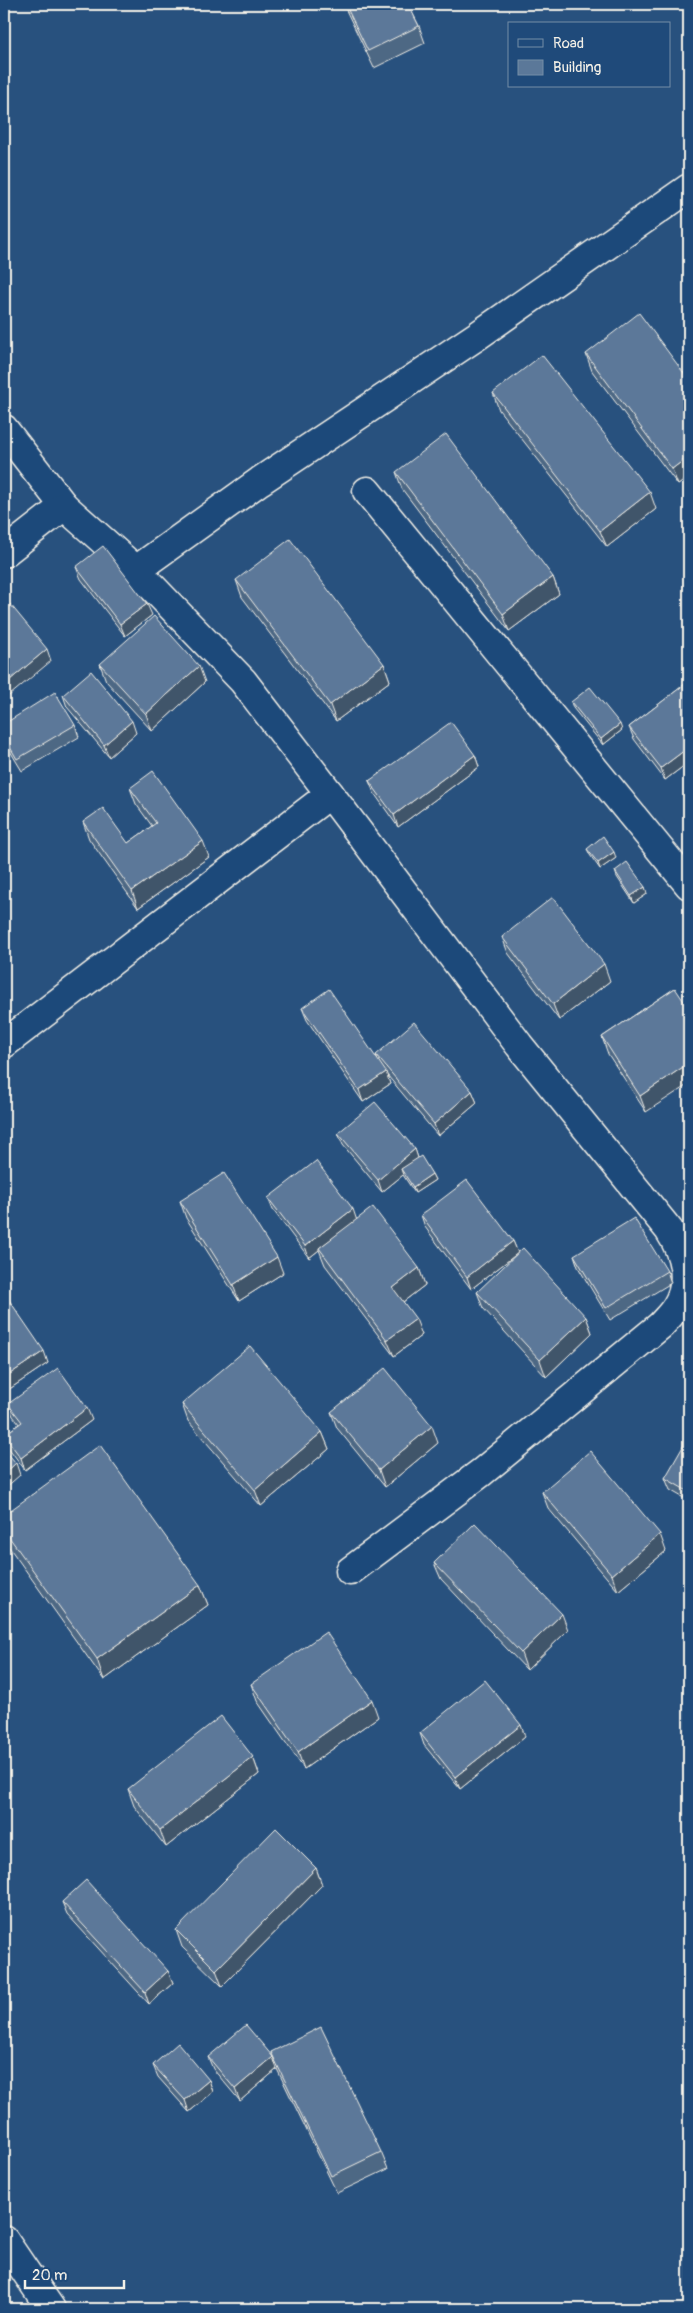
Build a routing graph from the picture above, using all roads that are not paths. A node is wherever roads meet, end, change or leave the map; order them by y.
1 (689, 188) edge
2 (4, 430) edge
3 (367, 491) dead end
4 (64, 506) junction
5 (4, 553) edge
6 (136, 570) junction
7 (330, 794) junction
8 (689, 885) edge
9 (4, 1044) edge
10 (350, 1571) dead end
11 (4, 2240) edge
12 (51, 2309) edge

1 - 6 street
2 - 4 street
3 - 8 street
4 - 5 street
4 - 6 street
6 - 7 street
7 - 9 street
7 - 10 street
11 - 12 street

